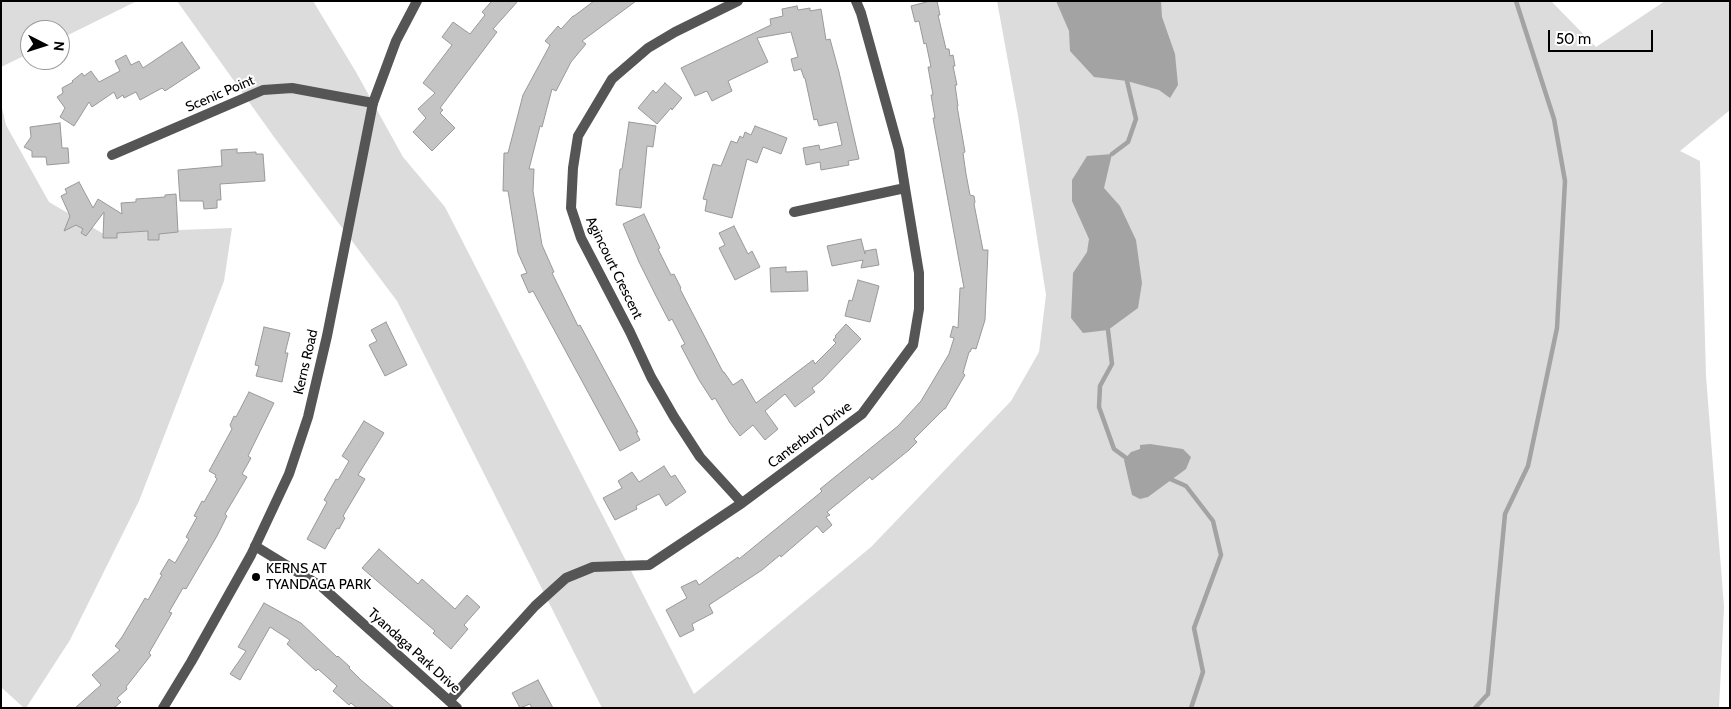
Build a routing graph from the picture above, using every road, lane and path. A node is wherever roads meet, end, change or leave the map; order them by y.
1 (417, 1) edge
2 (738, 1) edge
3 (856, 1) edge
4 (373, 103) junction
5 (112, 155) dead end
6 (905, 188) junction
7 (794, 212) dead end
8 (742, 503) junction
9 (254, 546) junction
10 (449, 700) junction
11 (163, 708) edge
12 (457, 708) edge

1 - 4 street, Kerns Road
2 - 8 street, Agincourt Crescent
3 - 6 street, Canterbury Drive
4 - 5 street, Scenic Point
4 - 9 street, Kerns Road
6 - 7 street
6 - 8 street, Canterbury Drive
8 - 10 street, Canterbury Drive
9 - 10 street, Tyandaga Park Drive
9 - 11 street, Kerns Road
10 - 12 street, Tyandaga Park Drive

